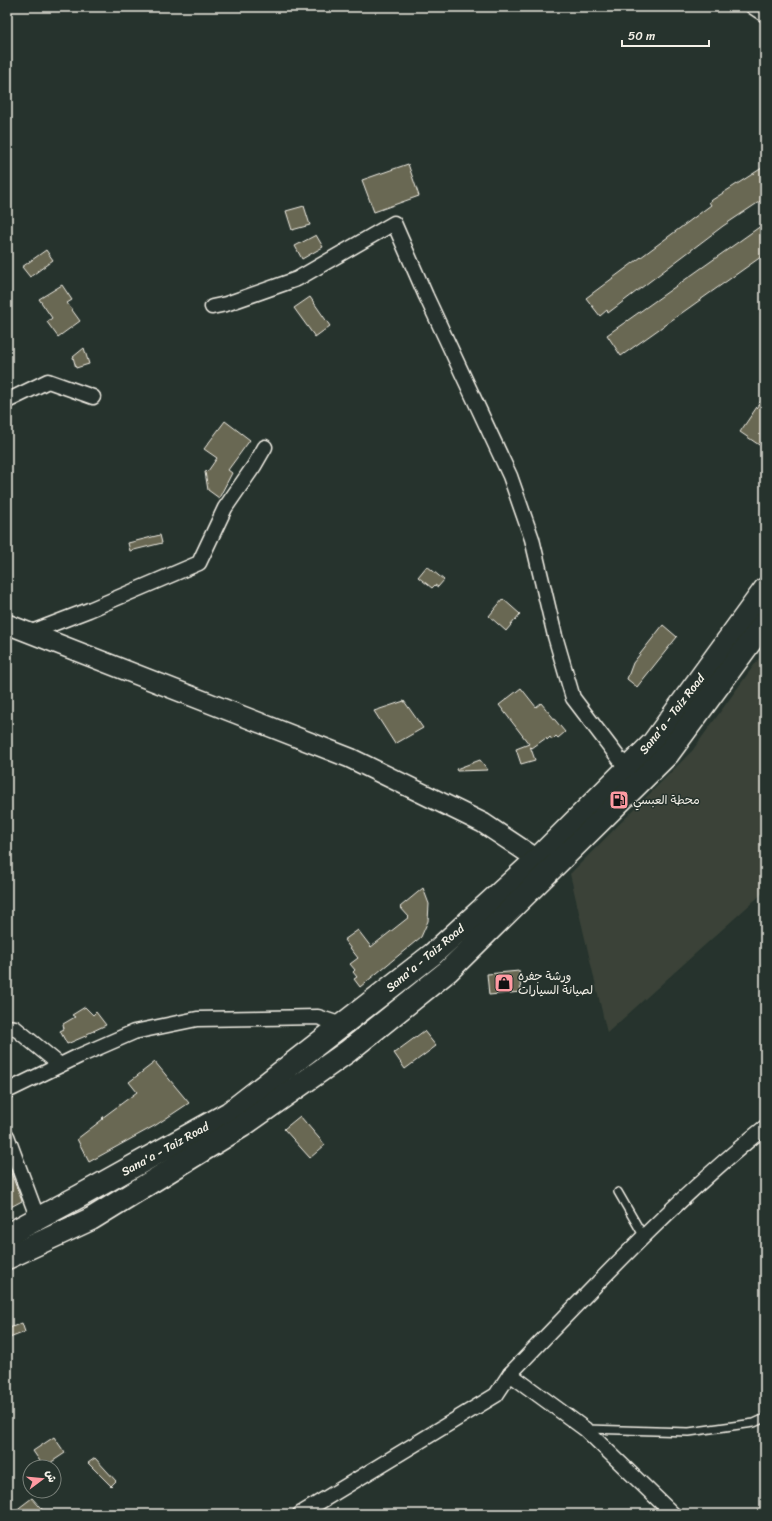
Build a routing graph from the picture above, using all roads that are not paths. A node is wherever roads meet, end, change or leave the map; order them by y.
1 (753, 7) edge
2 (765, 15) edge
3 (212, 307) dead end
4 (93, 397) dead end
5 (7, 401) edge
6 (265, 447) dead end
7 (765, 589) edge
8 (765, 622) edge
9 (7, 624) edge
10 (29, 633) junction
11 (627, 769) junction
12 (537, 859) junction
13 (342, 1025) junction
14 (7, 1027) edge
15 (60, 1065) junction
16 (7, 1091) edge
17 (765, 1127) edge
18 (7, 1136) edge
19 (618, 1192) dead end
20 (38, 1218) junction
21 (7, 1235) edge
22 (644, 1236) junction
23 (7, 1258) edge
24 (510, 1374) junction
25 (765, 1418) edge
26 (585, 1429) junction
27 (300, 1514) edge
28 (673, 1514) edge

1 - 2 street
3 - 11 street
4 - 5 street
6 - 10 street
7 - 11 highway, Sana'a - Taiz Road
8 - 23 highway, Sana'a - Taiz Road
9 - 10 street
10 - 12 street
11 - 12 highway, Sana'a - Taiz Road
12 - 13 highway, Sana'a - Taiz Road
13 - 15 street
13 - 20 highway, Sana'a - Taiz Road
14 - 15 street
15 - 16 street
17 - 22 street
18 - 20 street
19 - 22 lane
20 - 21 highway, Sana'a - Taiz Road
22 - 24 street
24 - 26 street
24 - 27 street
25 - 26 lane
26 - 28 street

